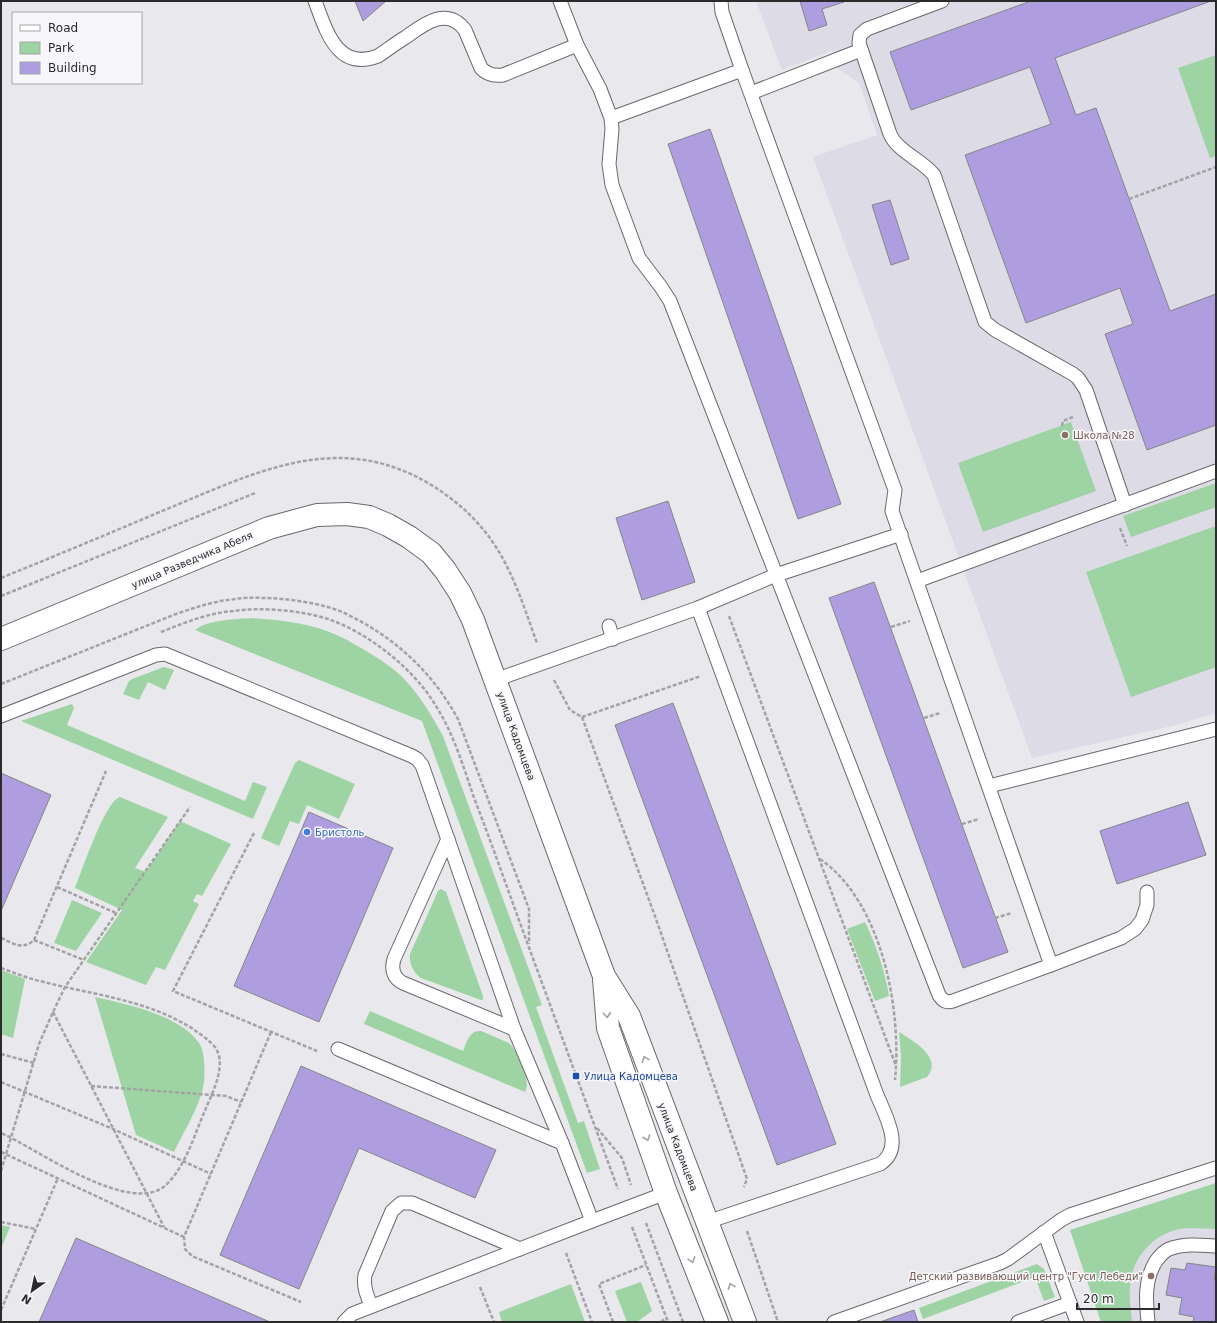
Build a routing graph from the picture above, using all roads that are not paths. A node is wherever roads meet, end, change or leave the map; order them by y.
1 (315, 1) edge
2 (560, 1) edge
3 (721, 1) edge
4 (942, 1) edge
5 (578, 45) junction
6 (861, 50) junction
7 (742, 70) junction
8 (750, 93) junction
9 (611, 118) junction
10 (1216, 471) edge
11 (1125, 504) junction
12 (388, 525) joint
13 (900, 534) junction
14 (776, 575) junction
15 (917, 581) junction
16 (698, 608) junction
17 (609, 626) dead end
18 (613, 639) junction
19 (1, 640) edge
20 (495, 680) junction
21 (1, 716) edge
22 (1216, 729) edge
23 (989, 786) junction
24 (448, 839) junction
25 (1147, 892) dead end
26 (1051, 965) junction
27 (604, 976) junction
28 (514, 1029) junction
29 (338, 1049) dead end
30 (562, 1144) junction
31 (1216, 1168) edge
32 (666, 1193) junction
33 (592, 1221) junction
34 (707, 1222) junction
35 (1044, 1232) junction
36 (1216, 1246) edge
37 (520, 1249) junction
38 (1070, 1303) junction
39 (372, 1306) junction
40 (344, 1322) edge
41 (717, 1322) edge
42 (744, 1322) edge
43 (834, 1322) edge
44 (1018, 1322) edge
45 (1077, 1322) edge
46 (1148, 1322) edge

1 - 5 lane
2 - 5 lane
3 - 7 lane
4 - 6 lane
5 - 9 lane
6 - 8 lane
6 - 11 lane
7 - 8 lane
7 - 9 lane
8 - 13 lane
9 - 14 lane
10 - 11 lane
11 - 15 lane
12 - 19 street, улица Разведчика Абеля
12 - 20 street, улица Кадомцева
13 - 14 lane
13 - 15 lane
14 - 16 lane
14 - 26 lane
15 - 23 lane
16 - 18 lane
16 - 34 lane
17 - 18 lane
18 - 20 lane
20 - 27 street, улица Кадомцева
21 - 24 lane
22 - 23 lane
23 - 26 lane
24 - 28 lane
24 - 28 lane
25 - 26 lane
27 -> 32 street, улица Кадомцева
34 -> 27 street, улица Кадомцева
28 - 30 lane
29 - 30 lane
30 - 33 lane
31 - 35 lane
32 - 33 lane
32 -> 41 street, улица Кадомцева
33 - 37 lane
42 -> 34 street, улица Кадомцева
35 - 38 lane
35 - 43 lane
36 - 46 lane
37 - 39 lane
37 - 39 lane
38 - 44 lane
38 - 45 lane
39 - 40 lane

